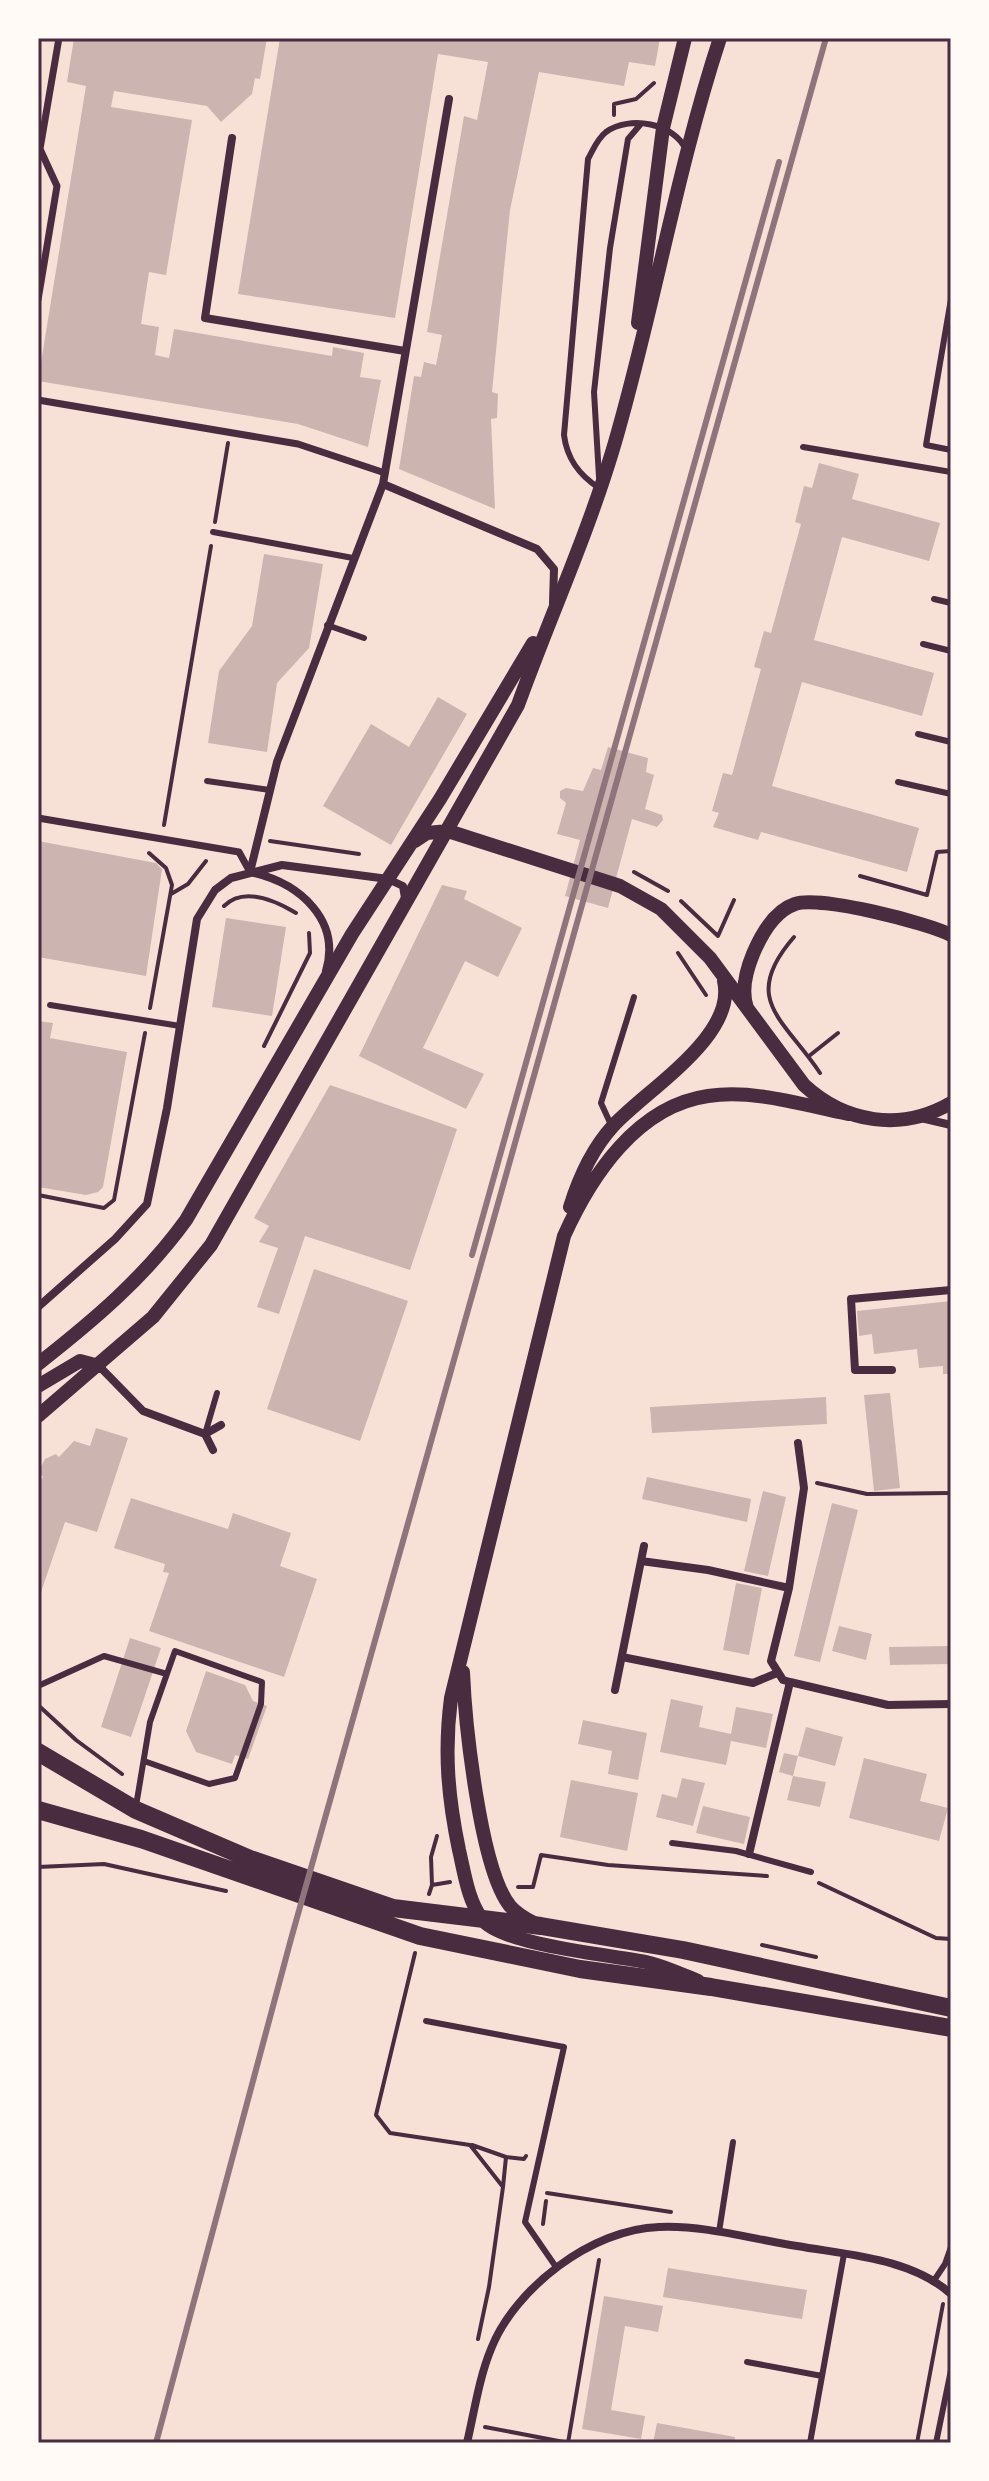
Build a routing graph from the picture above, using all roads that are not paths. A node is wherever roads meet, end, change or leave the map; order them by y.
1 (59, 38) edge
2 (685, 38) edge
3 (720, 38) edge
4 (449, 99) dead end
5 (641, 124) junction
6 (663, 128) junction
7 (232, 138) dead end
8 (686, 165) junction
9 (951, 299) edge
10 (38, 300) edge
11 (405, 351) junction
12 (631, 379) junction
13 (38, 400) edge
14 (803, 447) dead end
15 (951, 450) edge
16 (951, 472) edge
17 (385, 473) junction
18 (383, 484) junction
19 (600, 489) junction
20 (213, 532) road end
21 (353, 558) junction
22 (934, 599) dead end
23 (951, 603) edge
24 (551, 612) junction
25 (327, 625) junction
26 (364, 638) dead end
27 (923, 644) dead end
28 (951, 651) edge
29 (918, 734) dead end
30 (951, 742) edge
31 (207, 781) dead end
32 (898, 782) dead end
33 (270, 790) junction
34 (951, 794) edge
35 (440, 799) junction
36 (38, 818) edge
37 (448, 831) junction
38 (411, 844) junction
39 (250, 872) junction
40 (388, 879) junction
41 (400, 915) junction
42 (951, 935) edge
43 (721, 974) junction
44 (320, 989) junction
45 (634, 997) dead end
46 (50, 1005) dead end
47 (749, 1015) junction
48 (180, 1026) junction
49 (951, 1103) edge
50 (848, 1114) junction
51 (918, 1118) junction
52 (951, 1125) edge
53 (612, 1127) junction
54 (564, 1236) junction
55 (951, 1290) edge
56 (38, 1307) edge
57 (38, 1364) edge
58 (99, 1366) junction
59 (892, 1370) dead end
60 (38, 1386) edge
61 (217, 1393) dead end
62 (38, 1416) edge
63 (221, 1425) dead end
64 (205, 1434) junction
65 (798, 1443) dead end
66 (213, 1450) dead end
67 (644, 1546) dead end
68 (641, 1561) junction
69 (789, 1588) junction
70 (466, 1639) junction
71 (622, 1657) junction
72 (777, 1673) junction
73 (167, 1674) junction
74 (790, 1682) junction
75 (38, 1686) edge
76 (615, 1690) dead end
77 (951, 1704) edge
78 (38, 1752) edge
79 (144, 1761) junction
80 (38, 1810) edge
81 (136, 1810) junction
82 (672, 1843) dead end
83 (749, 1854) junction
84 (811, 1875) road end
85 (459, 1879) junction
86 (432, 1907) junction
87 (482, 1919) junction
88 (541, 1926) junction
89 (711, 1987) junction
90 (951, 2008) edge
91 (426, 2021) dead end
92 (951, 2028) edge
93 (733, 2142) dead end
94 (719, 2232) junction
95 (951, 2247) edge
96 (844, 2254) junction
97 (556, 2267) junction
98 (933, 2282) junction
99 (951, 2294) edge
100 (747, 2362) dead end
101 (951, 2370) edge
102 (822, 2376) junction
103 (467, 2443) edge
104 (810, 2443) edge
105 (936, 2443) edge

1 - 10 street
2 - 6 street
3 - 8 street
4 - 11 street
5 - 6 lane
5 - 19 lane
5 - 19 lane
6 - 8 lane
6 - 12 street
7 - 11 street
8 - 12 street
9 - 15 lane
11 - 17 street
12 - 19 street
13 - 17 street
14 - 16 lane
17 - 18 street
18 - 21 street
18 - 24 street
19 - 24 street
20 - 21 lane
21 - 25 street
22 - 23 lane
24 - 35 street
24 - 37 street
25 - 26 lane
25 - 33 street
27 - 28 lane
29 - 30 lane
31 - 33 lane
32 - 34 lane
33 - 39 street
35 - 37 street
35 - 38 street
36 - 39 street
37 - 38 street
37 - 41 street
37 - 43 street
38 - 40 street
39 - 40 street
39 - 44 street
39 - 48 street
40 - 41 street
40 - 44 street
41 - 58 street
42 - 47 street
43 - 47 street
43 - 53 street
44 - 57 street
45 - 53 lane
46 - 48 lane
47 - 50 street
48 - 56 street
49 - 51 street
50 - 51 street
50 - 54 street
51 - 52 street
53 - 54 street
54 - 70 street
55 - 59 street
58 - 60 street
58 - 62 street
58 - 64 street
61 - 64 lane
63 - 64 street
64 - 66 street
65 - 69 street
67 - 68 street
68 - 69 street
68 - 71 street
69 - 72 street
70 - 85 street
70 - 88 street
71 - 72 street
71 - 76 street
72 - 74 street
73 - 75 lane
73 - 79 lane
73 - 79 lane
74 - 77 street
74 - 83 street
78 - 81 main road
79 - 81 lane
80 - 89 main road
81 - 86 main road
82 - 83 lane
83 - 84 lane
85 - 86 street
85 - 87 street
86 - 87 main road
87 - 88 main road
87 - 89 street
88 - 90 main road
89 - 92 main road
91 - 97 lane
93 - 94 lane
94 - 96 street
94 - 97 street
95 - 98 lane
96 - 98 street
96 - 102 lane
97 - 103 street
98 - 99 street
100 - 102 lane
101 - 105 lane
102 - 104 lane

